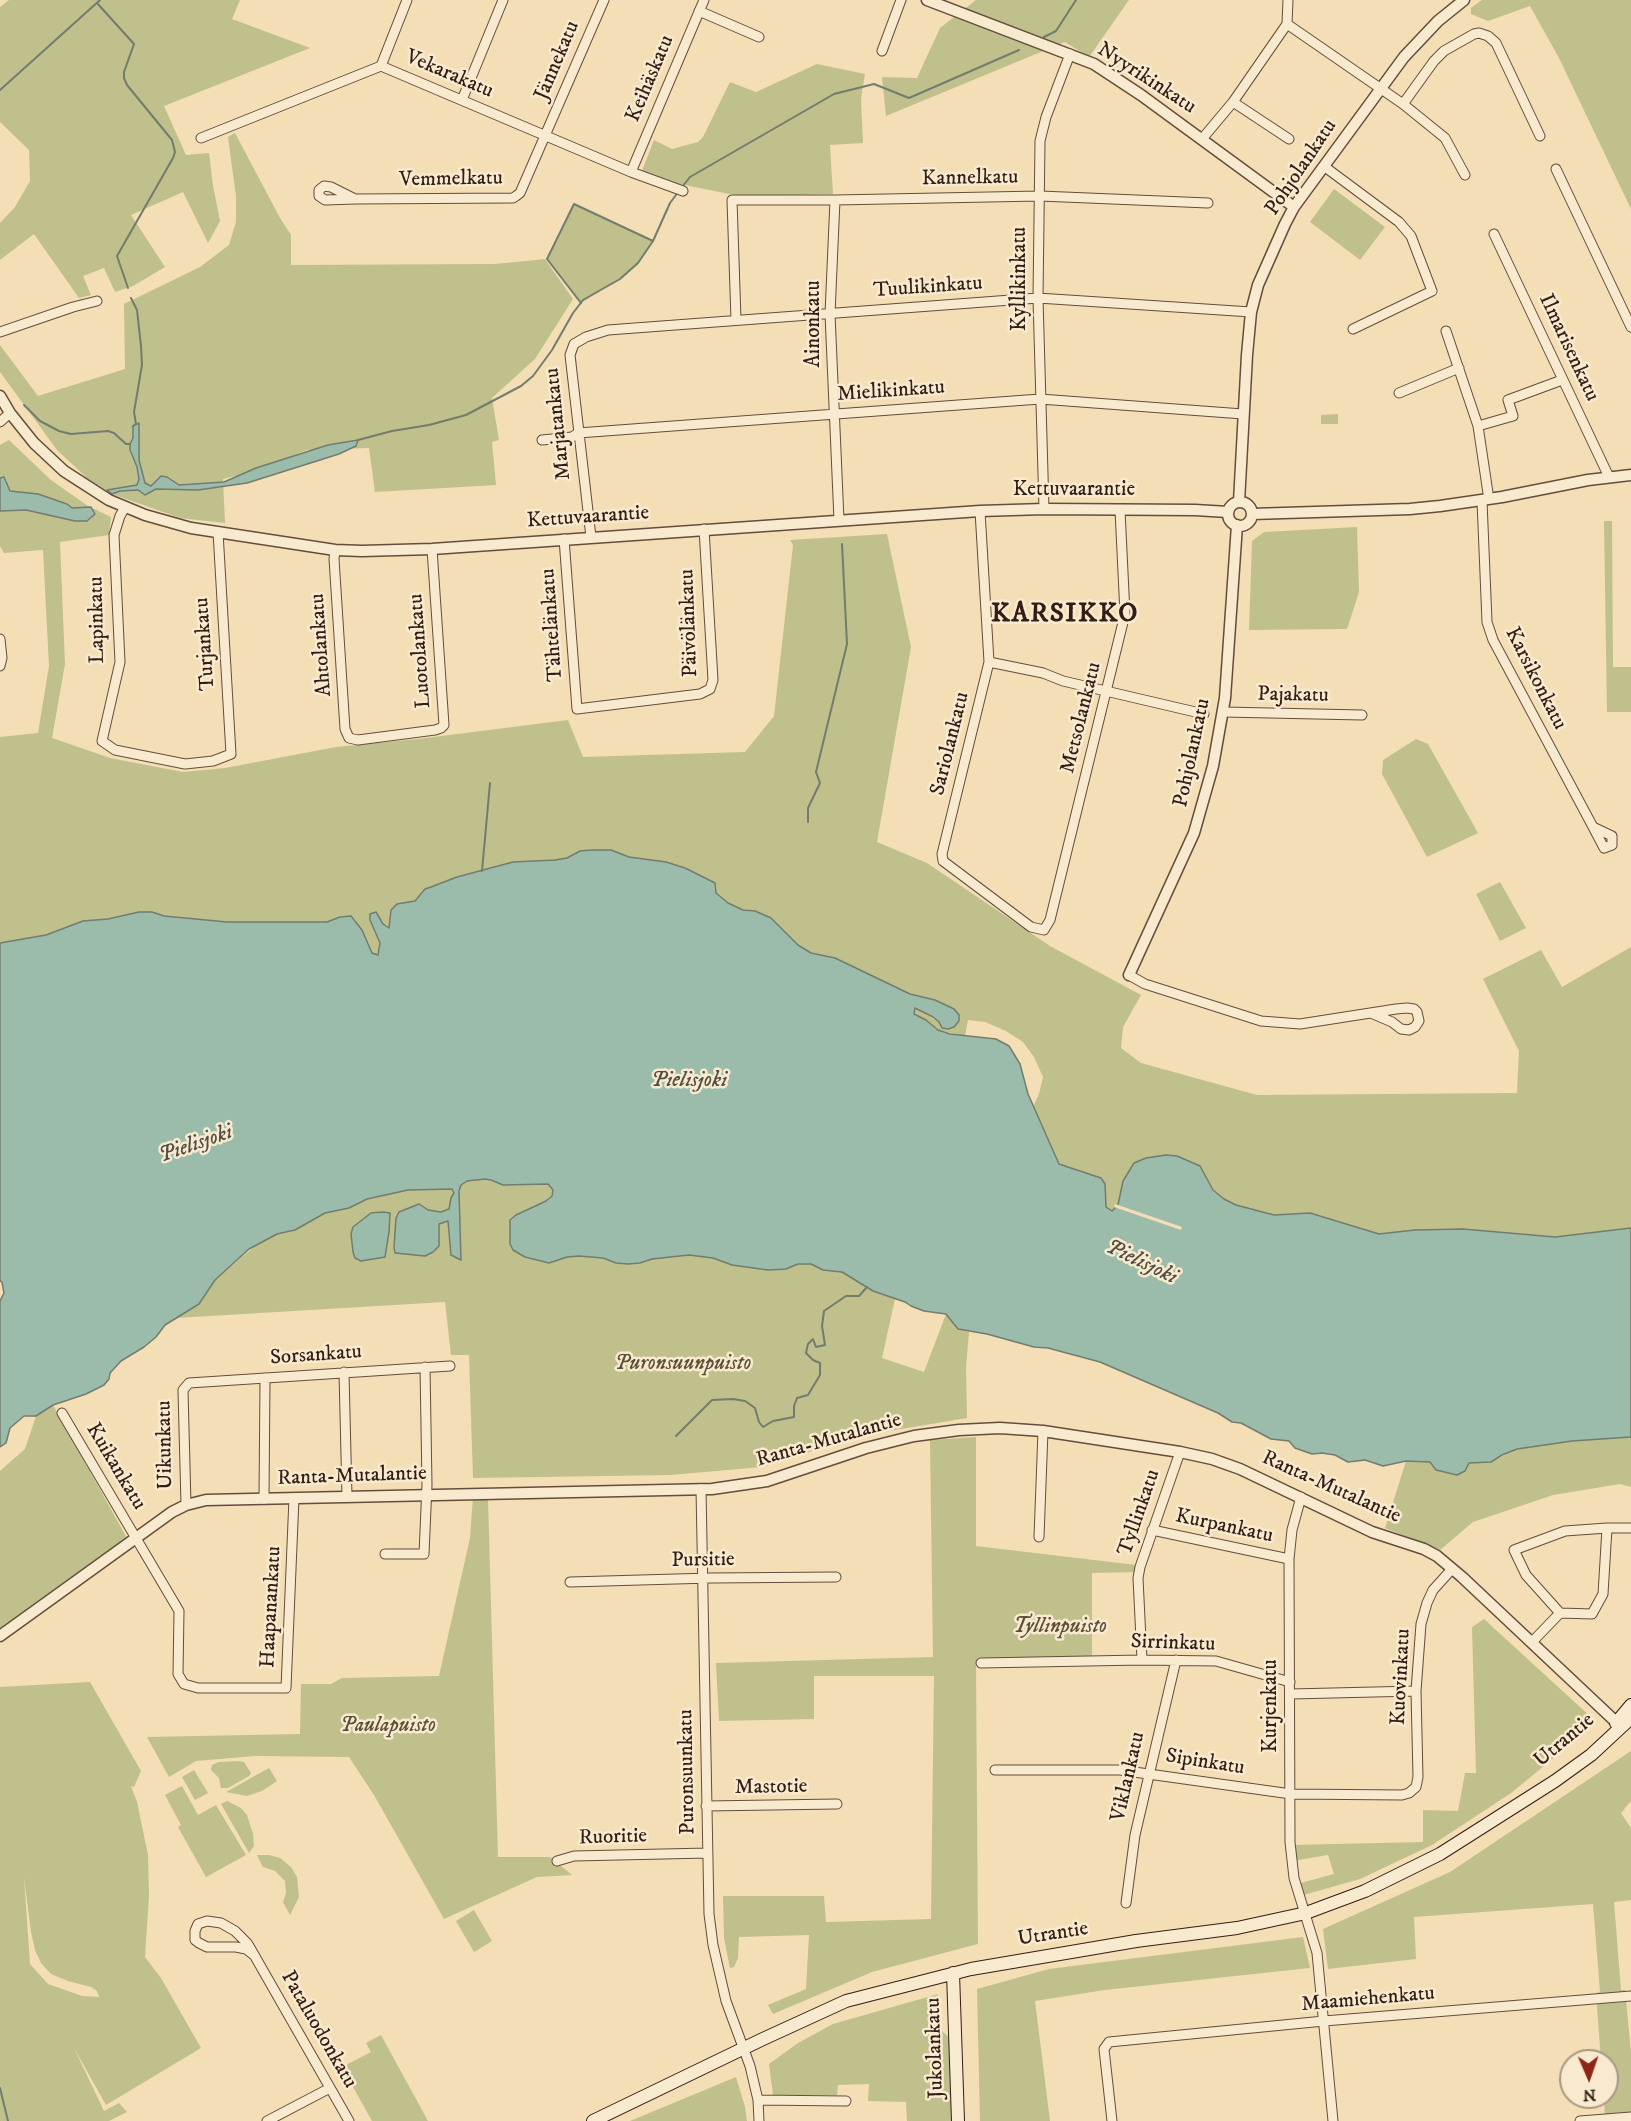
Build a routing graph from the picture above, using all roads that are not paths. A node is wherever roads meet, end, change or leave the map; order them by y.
1 (407, 0) edge
2 (503, 0) edge
3 (604, 0) edge
4 (704, 0) edge
5 (902, 0) edge
6 (927, 0) edge
7 (1288, 0) edge
8 (1464, 0) edge
9 (699, 10) junction
10 (1287, 24) junction
11 (759, 37) dead end
12 (882, 51) dead end
13 (1070, 54) junction
14 (381, 66) junction
15 (1380, 89) junction
16 (462, 100) junction
17 (1233, 102) junction
18 (1403, 104) junction
19 (545, 136) junction
20 (1540, 136) dead end
21 (201, 138) dead end
22 (1202, 139) junction
23 (1288, 139) dead end
24 (1325, 167) junction
25 (1556, 169) dead end
26 (631, 172) junction
27 (1465, 175) dead end
28 (683, 191) dead end
29 (1041, 196) junction
30 (355, 199) dead end
31 (835, 200) junction
32 (1208, 203) dead end
33 (1294, 207) junction
34 (1494, 234) dead end
35 (1038, 298) junction
36 (97, 301) dead end
37 (1251, 312) junction
38 (830, 314) junction
39 (736, 320) junction
40 (1631, 327) edge
41 (1353, 329) dead end
42 (608, 330) joint
43 (1446, 331) dead end
44 (0, 332) edge
45 (1459, 368) junction
46 (1562, 380) junction
47 (1400, 393) dead end
48 (0, 396) edge
49 (1040, 399) junction
50 (10, 413) junction
51 (834, 414) junction
52 (1243, 414) junction
53 (0, 422) edge
54 (1478, 426) junction
55 (578, 433) junction
56 (542, 440) dead end
57 (1631, 475) edge
58 (1609, 477) junction
59 (1485, 497) junction
60 (1239, 502) junction
61 (125, 507) junction
62 (1044, 509) junction
63 (1120, 510) junction
64 (980, 511) junction
65 (1228, 512) junction
66 (1252, 514) junction
67 (839, 520) junction
68 (1237, 525) junction
69 (704, 529) junction
70 (218, 532) junction
71 (591, 537) junction
72 (564, 539) junction
73 (432, 549) junction
74 (336, 550) junction
75 (0, 639) edge
76 (989, 662) junction
77 (0, 666) edge
78 (1106, 690) junction
79 (577, 709) joint
80 (1224, 712) junction
81 (1204, 714) dead end
82 (1362, 714) dead end
83 (349, 738) joint
84 (231, 754) joint
85 (1593, 827) dead end
86 (1044, 930) joint
87 (1129, 975) joint
88 (1371, 1013) junction
89 (450, 1366) dead end
90 (425, 1367) junction
91 (344, 1372) junction
92 (265, 1378) junction
93 (185, 1386) joint
94 (63, 1413) dead end
95 (1043, 1431) junction
96 (1180, 1452) junction
97 (701, 1490) junction
98 (427, 1494) junction
99 (347, 1497) junction
100 (1301, 1497) junction
101 (294, 1498) junction
102 (264, 1499) junction
103 (186, 1505) junction
104 (1607, 1528) junction
105 (1631, 1528) edge
106 (1152, 1530) junction
107 (1039, 1537) dead end
108 (135, 1538) junction
109 (385, 1554) dead end
110 (1289, 1559) junction
111 (1452, 1569) junction
112 (836, 1577) dead end
113 (703, 1579) junction
114 (570, 1582) dead end
115 (1560, 1613) junction
116 (0, 1636) edge
117 (1532, 1642) junction
118 (1142, 1659) junction
119 (1176, 1660) junction
120 (981, 1663) dead end
121 (1290, 1682) junction
122 (184, 1684) joint
123 (1416, 1691) junction
124 (1291, 1694) junction
125 (1631, 1705) edge
126 (1631, 1718) edge
127 (1619, 1725) junction
128 (995, 1770) dead end
129 (1148, 1773) junction
130 (1409, 1793) joint
131 (1291, 1794) junction
132 (837, 1804) dead end
133 (706, 1806) junction
134 (708, 1853) junction
135 (557, 1861) dead end
136 (1126, 1903) dead end
137 (1306, 1913) junction
138 (255, 1956) junction
139 (953, 1973) junction
140 (1631, 1996) edge
141 (1324, 2021) junction
142 (744, 2049) junction
143 (330, 2088) junction
144 (758, 2100) junction
145 (846, 2101) dead end
146 (1631, 2117) edge
147 (267, 2121) edge
148 (349, 2121) edge
149 (593, 2121) edge
150 (759, 2121) edge
151 (958, 2121) edge
152 (1112, 2121) edge
153 (1333, 2121) edge
154 (1580, 2121) edge

1 - 14 street
2 - 16 street
3 - 19 street, Jännekatu
4 - 9 street, Keihäskatu
5 - 12 street
6 - 13 street, Nyyrikinkatu
7 - 10 street
8 - 15 street, Pohjolankatu
9 - 11 street
9 - 26 street, Keihäskatu
10 - 15 street
10 - 17 street
13 - 22 street, Nyyrikinkatu
13 - 29 street, Kyllikinkatu
14 - 16 street, Vekarakatu
14 - 21 street, Vekarakatu
15 - 18 street
15 - 24 street, Pohjolankatu
16 - 19 street, Vekarakatu
17 - 22 street
17 - 23 street
18 - 20 street
18 - 27 street
19 - 26 street, Vekarakatu
19 - 30 street, Vemmelkatu
22 - 33 street, Nyyrikinkatu
24 - 33 street, Pohjolankatu
24 - 41 street
25 - 40 street
26 - 28 street, Vekarakatu
29 - 31 street, Kannelkatu
29 - 32 street, Kannelkatu
29 - 35 street, Kyllikinkatu
31 - 38 street, Ainonkatu
31 - 39 street, Kannelkatu
33 - 37 street, Pohjolankatu
34 - 46 street, Ilmarisenkatu
35 - 37 street, Tuulikinkatu
35 - 38 street, Tuulikinkatu
35 - 49 street, Kyllikinkatu
36 - 44 street
37 - 52 street, Pohjolankatu
38 - 39 street, Tuulikinkatu
38 - 51 street, Ainonkatu
39 - 42 street, Tuulikinkatu
42 - 55 street, Marjatankatu
43 - 45 street, Karsikonkatu
45 - 47 street
45 - 54 street, Karsikonkatu
46 - 54 street
46 - 58 street, Ilmarisenkatu
48 - 50 street, Kettuvaarantie
49 - 51 street, Mielikinkatu
49 - 52 street, Mielikinkatu
49 - 62 street, Kyllikinkatu
50 - 53 street
50 - 61 street, Kettuvaarantie
51 - 55 street, Mielikinkatu
51 - 67 street, Ainonkatu
52 - 60 street, Pohjolankatu
54 - 59 street, Karsikonkatu
55 - 56 street, Mielikinkatu
55 - 71 street, Marjatankatu
57 - 58 street
58 - 59 street
59 - 66 street
59 - 85 street, Karsikonkatu
60 - 65 street
60 - 66 street
61 - 70 street, Kettuvaarantie
61 - 84 street, Lapinkatu
62 - 63 street, Kettuvaarantie
62 - 64 street, Kettuvaarantie
63 - 65 street, Kettuvaarantie
63 - 78 street, Metsolankatu
64 - 67 street, Kettuvaarantie
64 - 76 street, Sariolankatu
65 - 68 street
66 - 68 street
67 - 69 street, Kettuvaarantie
68 - 80 street, Pohjolankatu
69 - 71 street, Kettuvaarantie
69 - 79 street, Päivölänkatu
70 - 74 street, Kettuvaarantie
70 - 84 street, Turjankatu
71 - 72 street, Kettuvaarantie
72 - 73 street, Kettuvaarantie
72 - 79 street, Tähtelänkatu
73 - 74 street, Kettuvaarantie
73 - 83 street, Luotolankatu
74 - 83 street, Ahtolankatu
75 - 77 street
76 - 78 street
76 - 86 street, Sariolankatu
78 - 81 street
78 - 86 street, Metsolankatu
80 - 82 street, Pajakatu
80 - 87 street, Pohjolankatu
87 - 88 street
88 - 88 street
89 - 90 street, Sorsankatu
90 - 91 street, Sorsankatu
90 - 98 street
91 - 92 street, Sorsankatu
91 - 99 street
92 - 93 street, Sorsankatu
92 - 102 street
93 - 103 street, Uikunkatu
94 - 108 street, Kuikankatu
95 - 96 street, Ranta-Mutalantie
95 - 97 street, Ranta-Mutalantie
95 - 107 street
96 - 100 street, Ranta-Mutalantie
96 - 106 street, Tyllinkatu
97 - 98 street, Ranta-Mutalantie
97 - 113 street, Puronsuunkatu
98 - 99 street, Ranta-Mutalantie
98 - 109 street
99 - 101 street, Ranta-Mutalantie
100 - 110 street, Kurjenkatu
100 - 111 street, Ranta-Mutalantie
101 - 102 street, Ranta-Mutalantie
101 - 122 street, Haapanankatu
102 - 103 street, Ranta-Mutalantie
103 - 108 street, Ranta-Mutalantie
104 - 105 street
104 - 115 street
104 - 115 street
106 - 110 street, Kurpankatu
106 - 118 street, Tyllinkatu
108 - 116 street, Ranta-Mutalantie
108 - 122 street, Kuikankatu
110 - 121 street, Kurjenkatu
111 - 117 street, Ranta-Mutalantie
111 - 123 street, Kuovinkatu
112 - 113 street, Pursitie
113 - 114 street, Pursitie
113 - 133 street, Puronsuunkatu
115 - 117 street
117 - 127 street, Ranta-Mutalantie
118 - 119 street, Sirrinkatu
118 - 120 street, Sirrinkatu
119 - 121 street, Sirrinkatu
119 - 129 street, Viklankatu
121 - 124 street, Kurjenkatu
123 - 124 street
123 - 130 street, Kuovinkatu
124 - 131 street, Kurjenkatu
125 - 127 main road, Utrantie
126 - 127 main road, Utrantie
127 - 137 main road, Utrantie
128 - 129 street, Sipinkatu
129 - 131 street, Sipinkatu
129 - 136 street, Viklankatu
130 - 131 street, Sipinkatu
131 - 137 street, Kurjenkatu
132 - 133 street, Mastotie
133 - 134 street, Puronsuunkatu
134 - 135 street, Ruoritie
134 - 142 street, Puronsuunkatu
137 - 139 main road, Utrantie
137 - 141 street, Kurjenkatu
138 - 138 street, Pataluodonkatu
138 - 143 street, Pataluodonkatu
139 - 142 main road, Utrantie
139 - 151 main road, Jukolankatu
140 - 141 street, Maamiehenkatu
141 - 152 street, Maamiehenkatu
141 - 153 street, Kurjenkatu
142 - 144 street, Puronsuunkatu
142 - 149 main road, Utrantie
143 - 147 street
143 - 148 street, Pataluodonkatu
144 - 145 street
144 - 150 street, Puronsuunkatu
146 - 154 street

